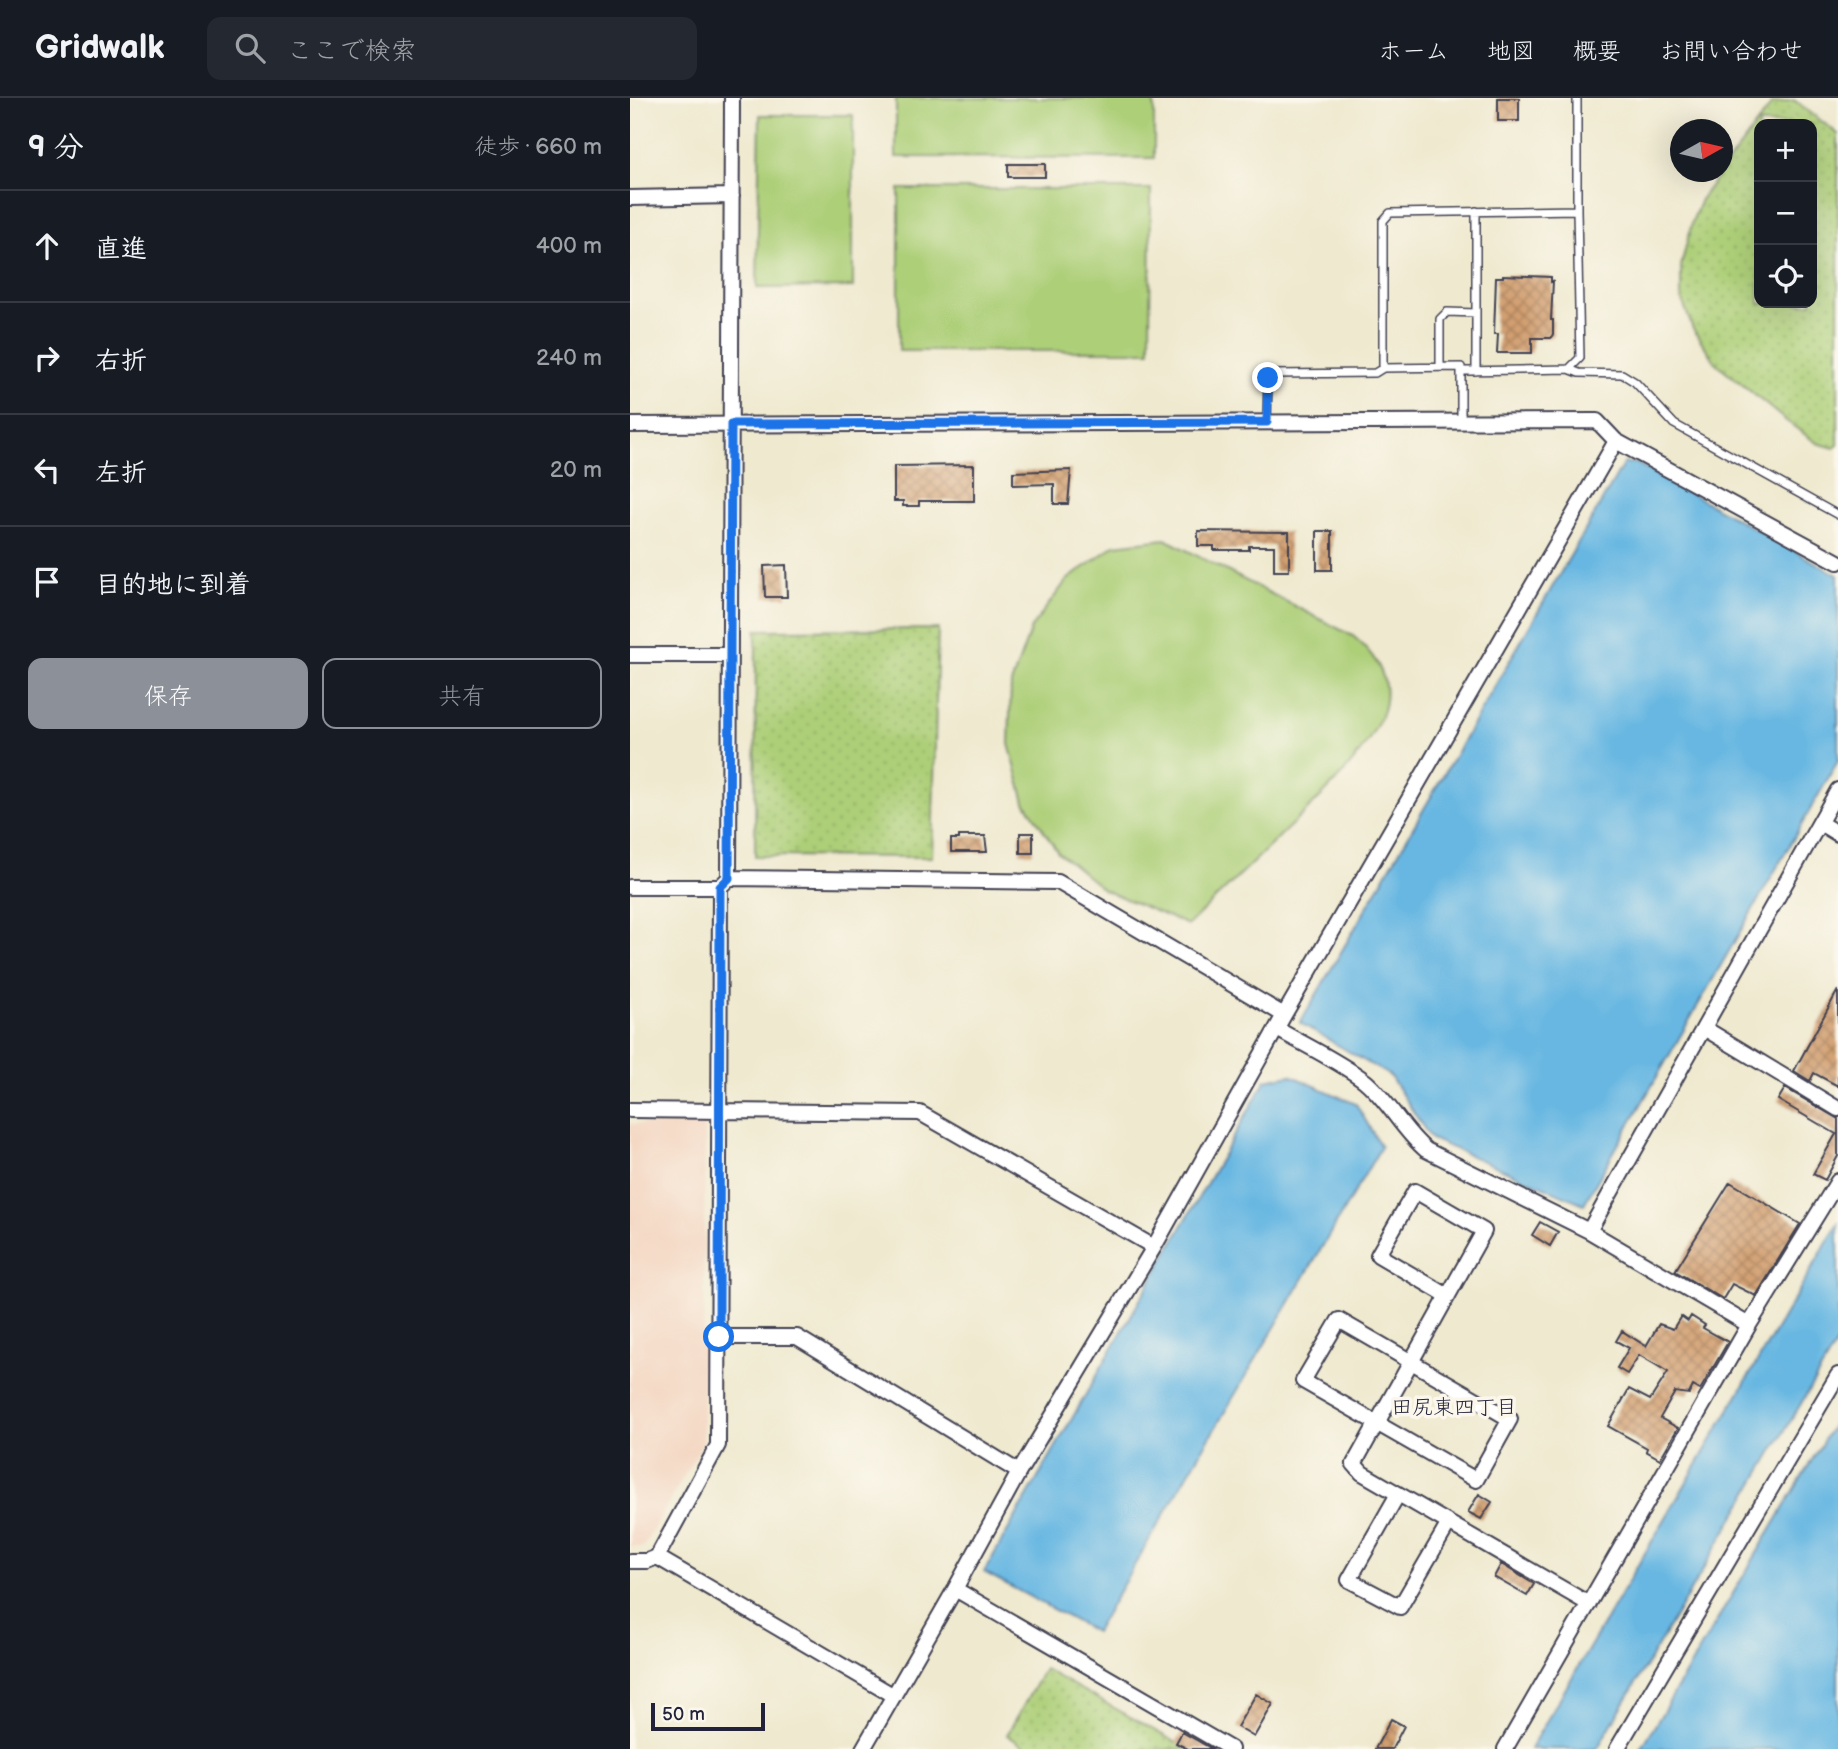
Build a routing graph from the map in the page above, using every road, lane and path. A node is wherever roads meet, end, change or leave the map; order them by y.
1 (732, 98) edge
2 (1577, 98) edge
3 (732, 196) junction
4 (630, 198) edge
5 (1577, 210) junction
6 (1476, 211) junction
7 (1476, 313) junction
8 (1440, 367) junction
9 (1383, 368) junction
10 (1569, 369) junction
11 (1461, 371) junction
12 (1476, 371) junction
13 (1461, 421) junction
14 (1267, 422) junction
15 (731, 424) junction
16 (630, 425) edge
17 (1616, 442) junction
18 (1838, 515) edge
19 (1838, 562) edge
20 (630, 655) edge
21 (729, 655) junction
22 (1838, 790) edge
23 (1820, 823) junction
24 (1838, 834) edge
25 (724, 882) junction
26 (630, 887) edge
27 (1284, 1015) junction
28 (1277, 1028) junction
29 (1704, 1028) junction
30 (1838, 1109) edge
31 (630, 1110) edge
32 (720, 1110) junction
33 (1838, 1181) edge
34 (1589, 1231) junction
35 (1154, 1247) junction
36 (1448, 1296) junction
37 (1749, 1325) junction
38 (719, 1337) junction
39 (1411, 1363) junction
40 (1838, 1375) edge
41 (1376, 1424) junction
42 (1019, 1472) junction
43 (1398, 1494) junction
44 (1449, 1523) junction
45 (657, 1557) junction
46 (630, 1561) edge
47 (955, 1589) junction
48 (1589, 1604) junction
49 (894, 1696) junction
50 (863, 1749) edge
51 (1231, 1749) edge
52 (1505, 1749) edge
53 (1617, 1749) edge

1 - 3 street
2 - 5 lane
3 - 4 street
3 - 15 street
5 - 6 lane
5 - 10 lane
6 - 7 lane
6 - 9 lane
7 - 8 lane
7 - 12 lane
8 - 9 lane
8 - 11 lane
9 - 14 lane
10 - 12 lane
10 - 18 lane
11 - 12 lane
11 - 13 lane
13 - 14 street
13 - 17 street
14 - 15 street
15 - 16 street
15 - 21 street
17 - 19 street
17 - 27 street
20 - 21 street
21 - 25 street
22 - 23 street
23 - 24 street
23 - 29 street
25 - 26 street
25 - 27 street
25 - 32 street
27 - 28 street
28 - 34 street
28 - 35 street
29 - 30 street
29 - 34 street
31 - 32 street
32 - 35 street
32 - 38 street
33 - 37 street
34 - 37 street
35 - 42 street
36 - 36 street
36 - 39 street
37 - 48 street
38 - 42 street
38 - 45 street
39 - 41 street
39 - 41 street
39 - 41 street
40 - 53 street
41 - 43 street
42 - 47 street
43 - 44 street
43 - 44 street
44 - 48 street
45 - 46 street
45 - 49 street
47 - 49 street
47 - 51 street
48 - 52 street
49 - 50 street

